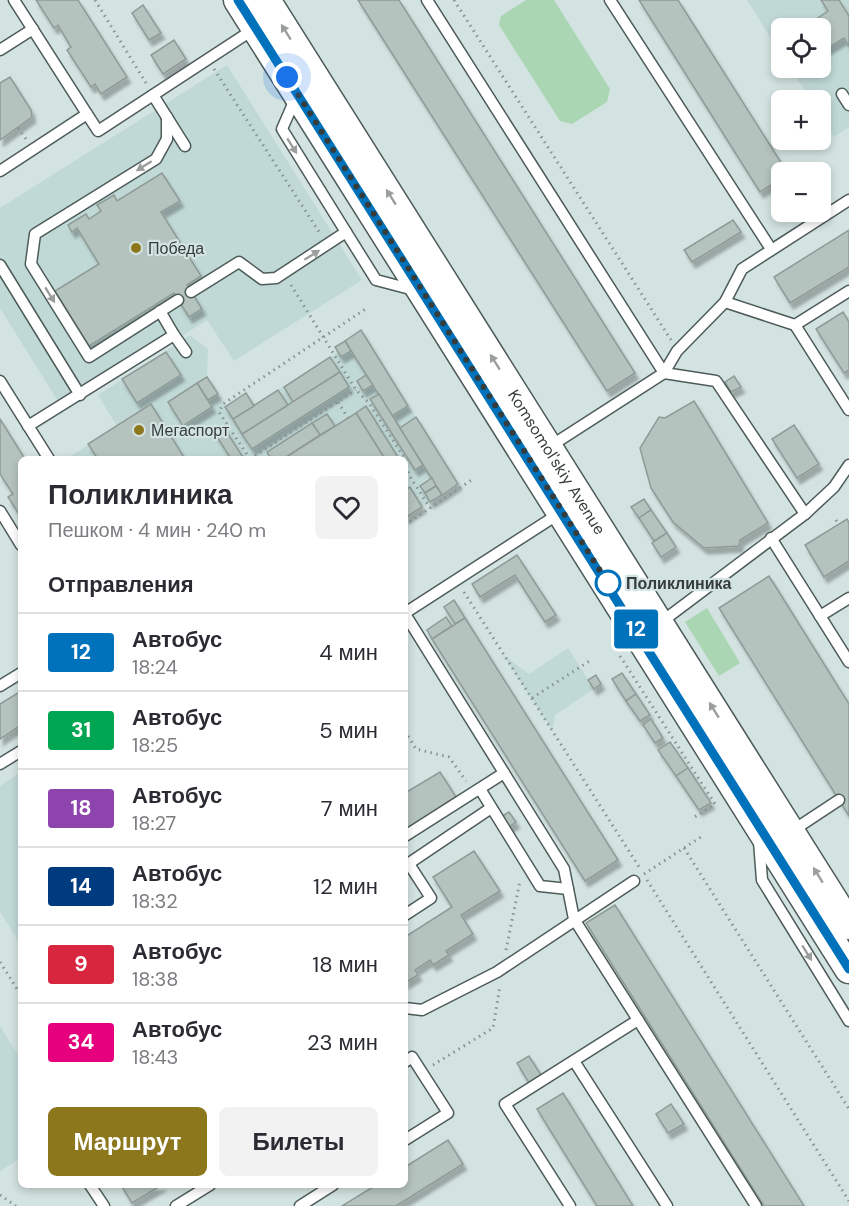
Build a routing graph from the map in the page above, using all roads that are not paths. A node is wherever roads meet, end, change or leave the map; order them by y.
1 (14, 0) edge
2 (238, 0) edge
3 (266, 0) edge
4 (428, 0) edge
5 (610, 0) edge
6 (256, 28) junction
7 (33, 30) junction
8 (0, 50) edge
9 (297, 94) junction
10 (842, 94) dead end
11 (153, 95) junction
12 (849, 105) edge
13 (87, 114) junction
14 (167, 117) junction
15 (185, 146) dead end
16 (0, 171) edge
17 (849, 200) edge
18 (346, 232) junction
19 (771, 249) junction
20 (0, 265) edge
21 (849, 291) edge
22 (191, 292) dead end
23 (422, 292) junction
24 (178, 300) dead end
25 (725, 302) junction
26 (160, 311) junction
27 (795, 325) junction
28 (174, 334) junction
29 (186, 352) dead end
30 (664, 374) junction
31 (0, 381) edge
32 (80, 395) junction
33 (849, 410) edge
34 (28, 426) junction
35 (549, 447) junction
36 (47, 456) edge
37 (849, 465) edge
38 (0, 511) edge
39 (563, 512) junction
40 (805, 514) junction
41 (771, 538) junction
42 (18, 540) edge
43 (849, 598) edge
44 (408, 611) edge
45 (820, 616) junction
46 (408, 618) edge
47 (660, 623) junction
48 (849, 662) edge
49 (18, 675) edge
50 (0, 686) edge
51 (18, 753) edge
52 (0, 764) edge
53 (504, 773) junction
54 (477, 790) junction
55 (839, 800) dead end
56 (491, 808) junction
57 (758, 823) junction
58 (791, 832) junction
59 (408, 835) edge
60 (408, 864) edge
61 (408, 866) edge
62 (634, 881) dead end
63 (568, 889) junction
64 (408, 913) edge
65 (574, 919) junction
66 (849, 925) edge
67 (849, 969) edge
68 (408, 1008) edge
69 (638, 1020) junction
70 (849, 1022) edge
71 (408, 1060) edge
72 (574, 1061) junction
73 (408, 1138) edge
74 (92, 1188) edge
75 (205, 1188) edge
76 (328, 1188) edge
77 (104, 1206) edge
78 (176, 1206) edge
79 (300, 1206) edge
80 (570, 1206) edge
81 (667, 1206) edge
82 (756, 1206) edge

1 - 7 lane
2 - 6 main road, Komsomol'skiy Avenue
35 -> 3 main road, Komsomol'skiy Avenue
4 - 30 lane
5 - 19 lane
6 - 9 main road, Komsomol'skiy Avenue
6 - 11 lane
7 - 8 lane
7 - 13 lane
9 -> 18 lane
9 - 23 main road, Komsomol'skiy Avenue
10 - 12 lane
11 - 13 lane
11 - 14 lane
13 - 16 lane
14 - 15 lane
14 -> 26 lane
17 - 19 lane
22 -> 18 lane
18 - 23 lane
19 - 25 lane
20 - 32 lane
21 - 27 lane
23 - 39 main road, Komsomol'skiy Avenue
24 - 26 lane
25 - 27 lane
25 - 30 lane
26 - 28 lane
27 - 33 lane
28 - 29 lane
28 - 32 lane
30 - 35 lane
30 - 40 lane
31 - 34 lane
32 - 34 lane
34 - 36 lane
35 - 47 main road, Komsomol'skiy Avenue
37 - 40 lane
38 - 42 lane
39 - 44 lane
39 - 57 main road, Komsomol'skiy Avenue
40 - 41 lane
41 - 45 lane
41 - 47 lane
43 - 45 lane
45 - 48 lane
46 - 53 lane
58 -> 47 main road, Komsomol'skiy Avenue
49 - 50 lane
51 - 52 lane
53 - 54 lane
53 - 63 lane
54 - 56 lane
54 - 59 lane
55 - 58 lane
56 - 60 lane
56 - 63 lane
57 - 67 main road, Komsomol'skiy Avenue
57 -> 70 lane
66 -> 58 main road, Komsomol'skiy Avenue
61 - 64 lane
62 - 65 lane
63 - 65 lane
65 - 68 lane
65 - 69 lane
69 - 72 lane
69 - 82 lane
71 - 73 lane
72 - 80 lane
72 - 81 lane
74 - 77 lane
75 - 78 lane
76 - 79 lane

